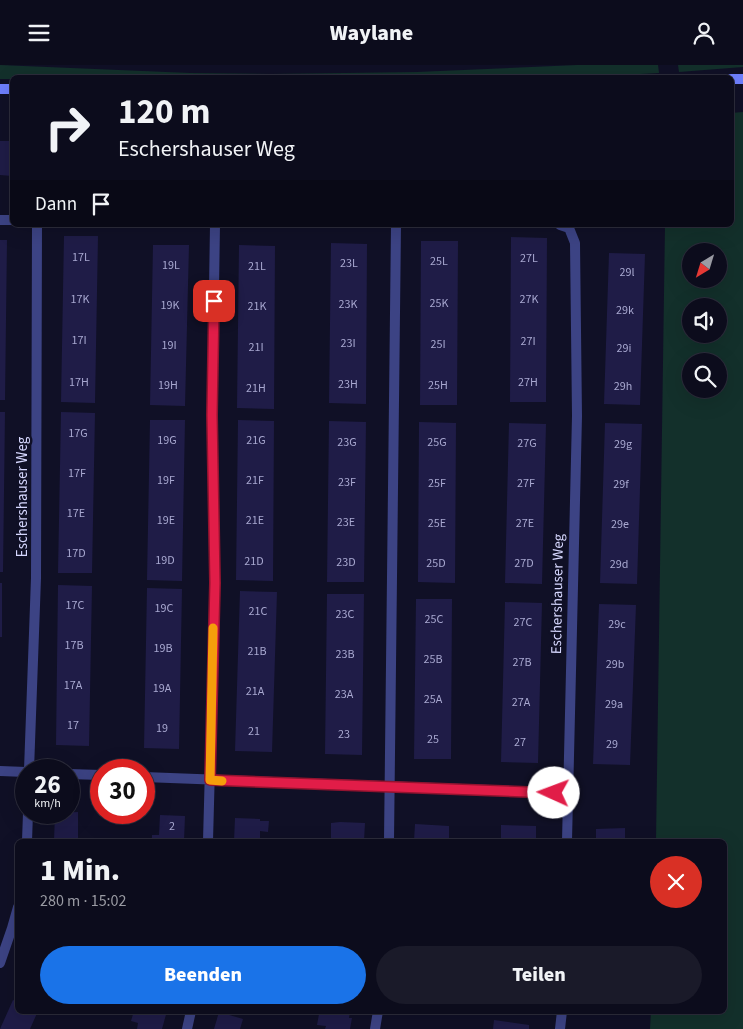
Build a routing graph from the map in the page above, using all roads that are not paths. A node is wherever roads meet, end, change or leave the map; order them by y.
1 (37, 227) edge
2 (215, 227) edge
3 (396, 227) edge
4 (566, 227) edge
5 (28, 759) edge
6 (0, 771) edge
7 (15, 771) edge
8 (155, 778) edge
9 (210, 780) junction
10 (389, 787) junction
11 (567, 793) junction
12 (28, 824) edge
13 (27, 839) edge
14 (208, 839) edge
15 (389, 839) edge
16 (566, 839) edge
17 (15, 918) edge
18 (0, 963) edge
19 (191, 1014) edge
20 (378, 1014) edge
21 (562, 1014) edge
22 (187, 1029) edge
23 (376, 1029) edge
24 (560, 1029) edge

1 - 5 street, Eschershauser Weg
2 - 9 street
3 - 10 street
4 - 11 street, Eschershauser Weg
6 - 7 street, Eschershauser Weg
8 - 9 street
9 - 10 street
9 - 14 street
10 - 11 street
10 - 15 street
11 - 16 street, Eschershauser Weg
12 - 13 street
17 - 18 street
19 - 22 street
20 - 23 street
21 - 24 street

